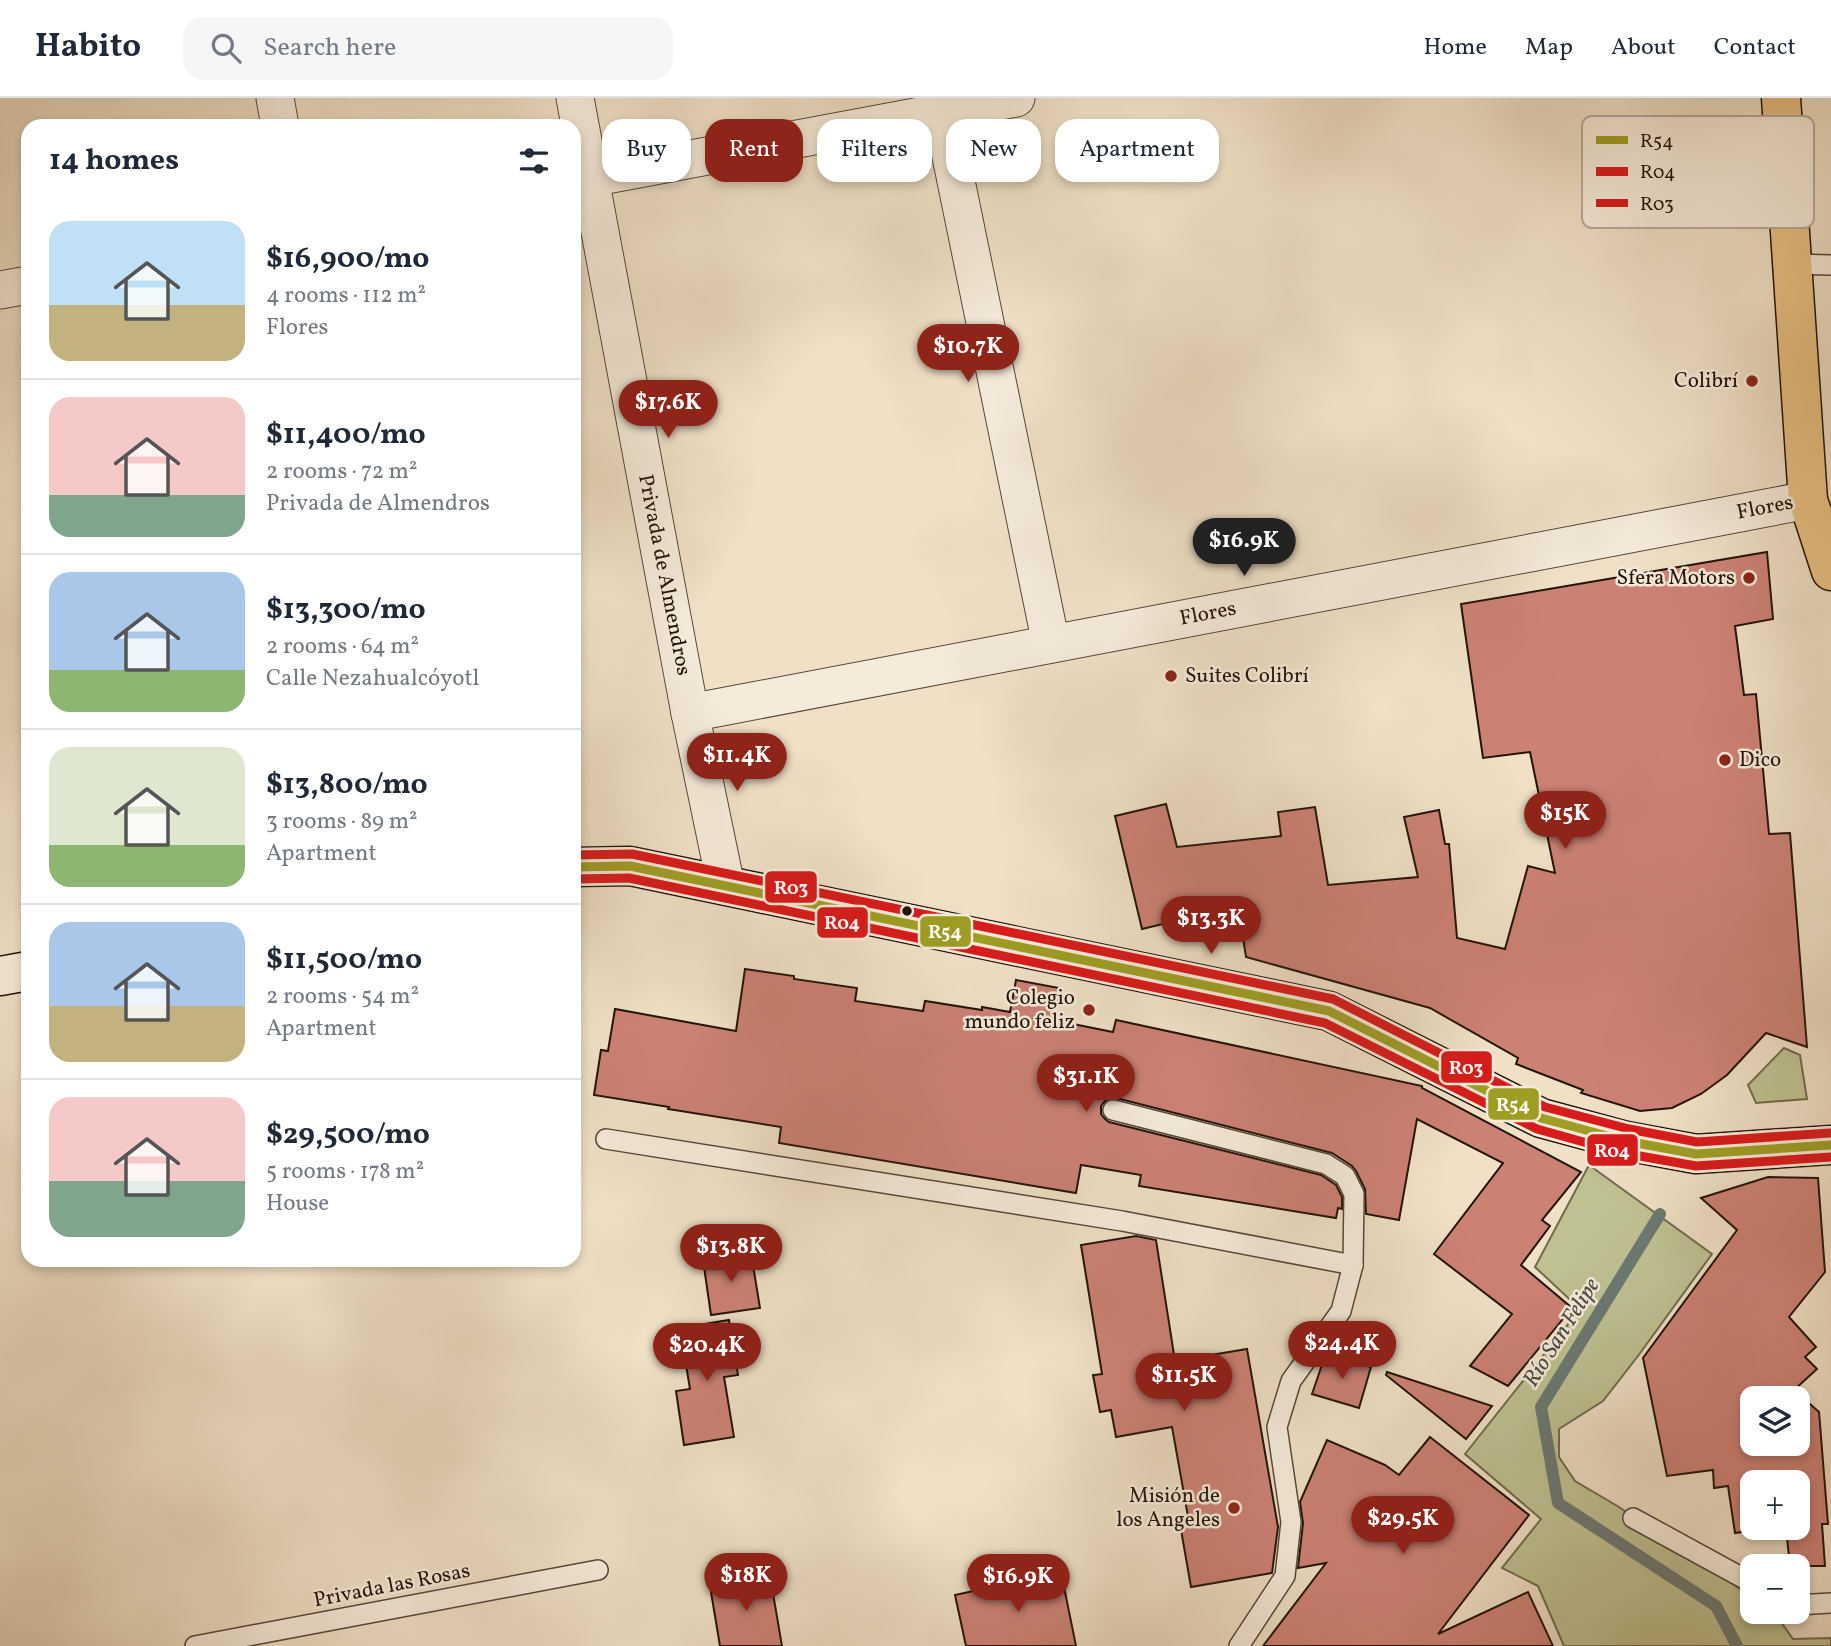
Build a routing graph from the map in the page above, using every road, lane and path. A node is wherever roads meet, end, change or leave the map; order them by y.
1 (275, 98) edge
2 (575, 98) edge
3 (1016, 98) edge
4 (1781, 98) edge
5 (940, 105) edge
6 (1782, 116) edge
7 (279, 119) edge
8 (577, 119) edge
9 (582, 179) edge
10 (1790, 228) edge
11 (1792, 264) junction
12 (1831, 265) edge
13 (21, 286) edge
14 (0, 290) edge
15 (1808, 500) junction
16 (1831, 571) edge
17 (1051, 644) junction
18 (690, 713) junction
19 (581, 867) edge
20 (726, 886) junction
21 (21, 972) edge
22 (0, 976) edge
23 (1112, 1110) dead end
24 (606, 1139) dead end
25 (1831, 1146) edge
26 (1353, 1265) junction
27 (1633, 1518) dead end
28 (598, 1570) dead end
29 (1740, 1576) edge
30 (1831, 1603) edge
31 (1810, 1604) edge
32 (195, 1646) edge
33 (1239, 1646) edge

1 - 7 street
2 - 8 street, Privada de Almendros
3 - 5 street
4 - 6 main road
5 - 9 street
5 - 17 street
9 - 18 street, Privada de Almendros
10 - 11 main road
11 - 12 lane
11 - 15 main road
13 - 14 street
15 - 16 main road
15 - 17 street, Flores
17 - 18 street, Flores
18 - 20 street, Privada de Almendros
19 - 20 main road
20 - 25 main road
21 - 22 main road
23 - 26 lane
24 - 26 lane
26 - 33 lane
27 - 29 lane
28 - 32 lane, Privada las Rosas
30 - 31 lane

